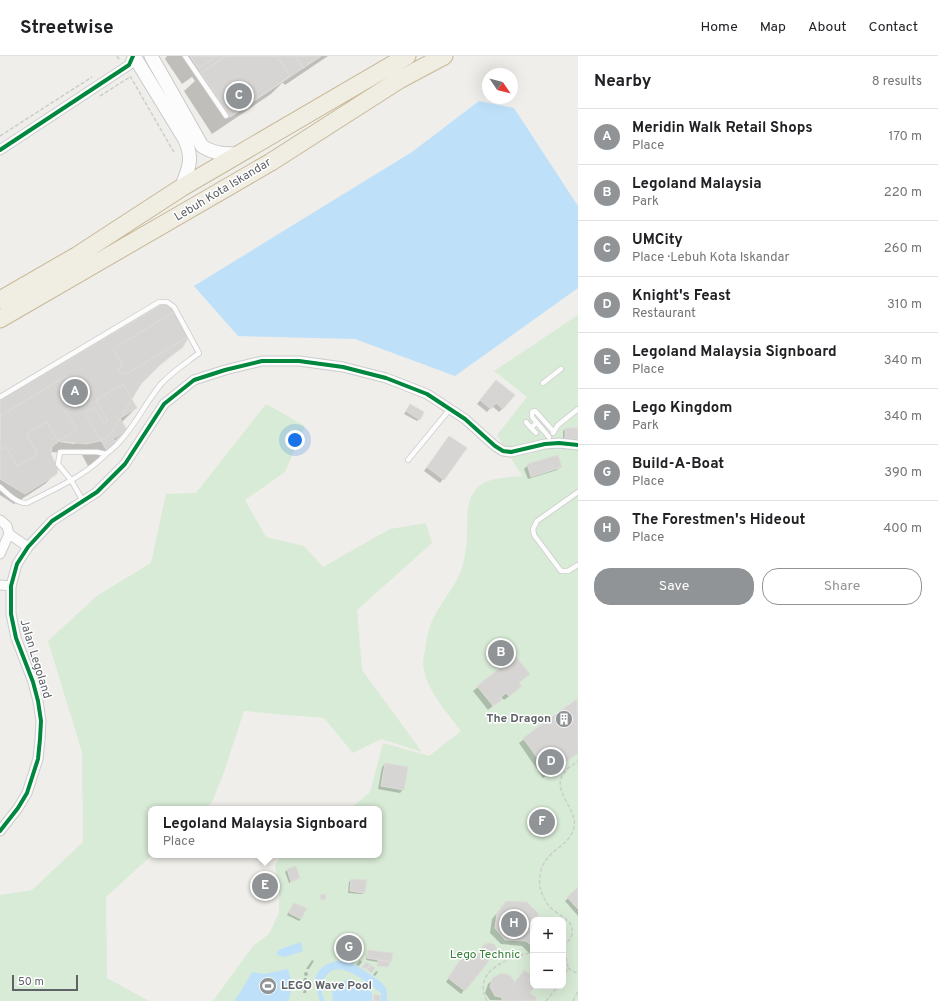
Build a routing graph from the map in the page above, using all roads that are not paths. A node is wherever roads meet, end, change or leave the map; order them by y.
1 (185, 56) edge
2 (407, 56) edge
3 (444, 56) edge
4 (155, 57) edge
5 (130, 61) edge
6 (142, 68) junction
7 (226, 116) dead end
8 (0, 150) edge
9 (242, 154) junction
10 (181, 188) junction
11 (0, 300) edge
12 (0, 319) edge
13 (560, 369) dead end
14 (544, 383) dead end
15 (0, 397) edge
16 (450, 409) junction
17 (578, 409) edge
18 (526, 422) dead end
19 (536, 423) junction
20 (531, 428) junction
21 (554, 432) junction
22 (536, 433) dead end
23 (547, 441) junction
24 (578, 445) edge
25 (106, 454) junction
26 (408, 460) dead end
27 (72, 480) junction
28 (0, 487) edge
29 (578, 492) edge
30 (83, 501) junction
31 (0, 520) edge
32 (10, 534) junction
33 (28, 547) junction
34 (0, 554) edge
35 (578, 565) edge
36 (0, 585) edge
37 (11, 586) junction
38 (0, 831) edge

1 - 7 lane
2 - 9 highway, Lebuh Kota Iskandar
3 - 12 highway, Lebuh Kota Iskandar
4 - 6 street
4 - 9 street
5 - 6 street
5 - 8 street
6 - 10 street
9 - 10 highway, Lebuh Kota Iskandar
10 - 11 highway, Lebuh Kota Iskandar
13 - 14 lane
15 - 25 lane
16 - 23 street, Jalan Legoland
16 - 26 lane
16 - 30 street, Jalan Legoland
17 - 21 lane
18 - 20 lane
19 - 20 lane
19 - 21 lane
19 - 23 lane
20 - 22 lane
21 - 23 lane
23 - 24 street
25 - 27 lane
25 - 27 lane
27 - 28 lane
27 - 30 lane
29 - 35 lane
30 - 33 street, Jalan Legoland
31 - 32 street
32 - 33 street
32 - 34 street
33 - 37 street, Jalan Legoland
36 - 37 street
37 - 38 street, Jalan Legoland

